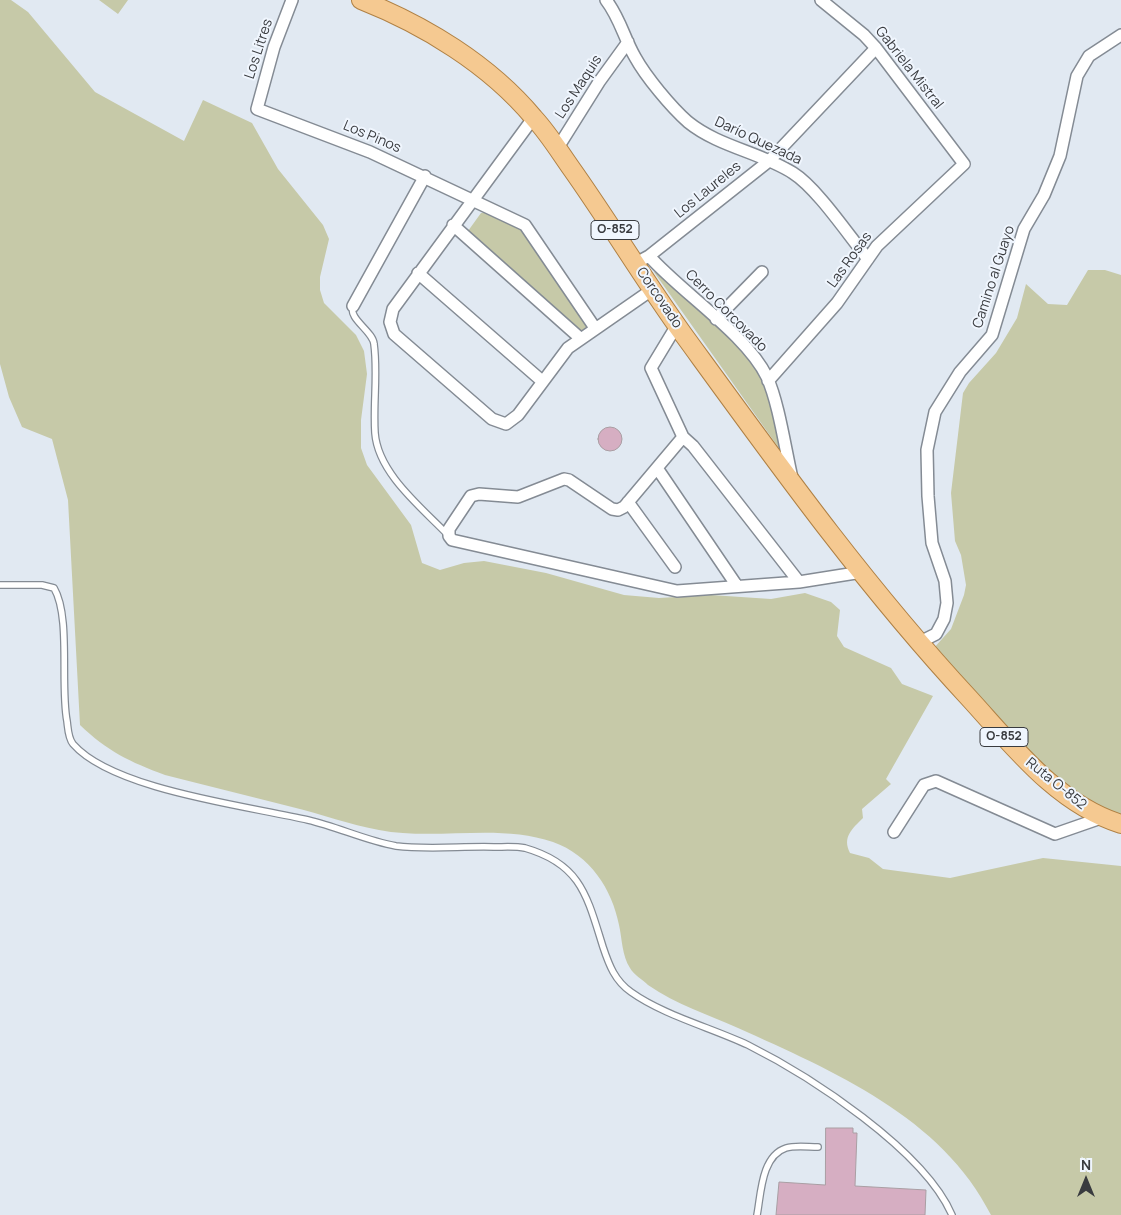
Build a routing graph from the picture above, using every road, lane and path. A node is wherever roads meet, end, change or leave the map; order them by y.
1 (292, 0) edge
2 (361, 0) edge
3 (606, 0) edge
4 (821, 0) edge
5 (1121, 35) edge
6 (628, 42) junction
7 (876, 48) junction
8 (257, 109) joint
9 (534, 117) junction
10 (557, 149) junction
11 (769, 161) junction
12 (964, 164) joint
13 (425, 176) junction
14 (472, 200) junction
15 (454, 225) junction
16 (643, 259) junction
17 (868, 259) junction
18 (762, 272) dead end
19 (418, 273) junction
20 (653, 290) junction
21 (353, 306) joint
22 (716, 319) junction
23 (676, 325) junction
24 (595, 328) junction
25 (580, 338) junction
26 (768, 381) junction
27 (542, 382) junction
28 (683, 437) junction
29 (657, 468) junction
30 (793, 481) junction
31 (628, 502) junction
32 (449, 536) junction
33 (676, 567) dead end
34 (862, 572) junction
35 (799, 582) junction
36 (0, 585) edge
37 (738, 586) junction
38 (918, 643) junction
39 (1101, 818) junction
40 (1121, 824) edge
41 (894, 832) dead end
42 (818, 1147) dead end
43 (757, 1215) edge
44 (952, 1215) edge

1 - 8 street, Los Litres
2 - 9 main road, Corcovado / O-852
3 - 6 street, Darío Quezada
4 - 7 street, Gabriela Mistral
5 - 38 street, Camino al Guayo
6 - 10 street, Los Maquis
6 - 11 street, Darío Quezada
7 - 11 street, Los Laureles
7 - 12 street, Gabriela Mistral
8 - 13 street, Los Pinos
9 - 10 main road, Corcovado / O-852
9 - 14 street
10 - 16 main road, Corcovado / O-852
11 - 16 street, Los Laureles
11 - 17 street, Darío Quezada
12 - 17 street, Las Rosas
13 - 14 street, Los Pinos
13 - 21 street
14 - 15 street
14 - 24 street, Los Pinos
15 - 19 street
15 - 25 street
16 - 20 main road, Corcovado / O-852
16 - 22 street, Cerro Corcovado
17 - 26 street, Las Rosas
18 - 22 street
19 - 27 street
19 - 27 street
20 - 23 main road, Corcovado / O-852
20 - 24 street
21 - 32 lane
22 - 26 street, Cerro Corcovado
23 - 28 street
23 - 30 main road, Corcovado / O-852
24 - 25 street
25 - 27 street
26 - 30 street, Cerro Corcovado
28 - 29 street
28 - 35 street
29 - 31 street
29 - 37 street
30 - 34 main road, Corcovado / O-852
31 - 32 street
31 - 33 street
32 - 37 street
34 - 35 street
34 - 38 main road, Corcovado / O-852
35 - 37 street
36 - 44 lane
38 - 39 main road, Ruta O-852 / O-852
39 - 40 main road, Ruta O-852 / O-852
39 - 41 street
42 - 43 lane

